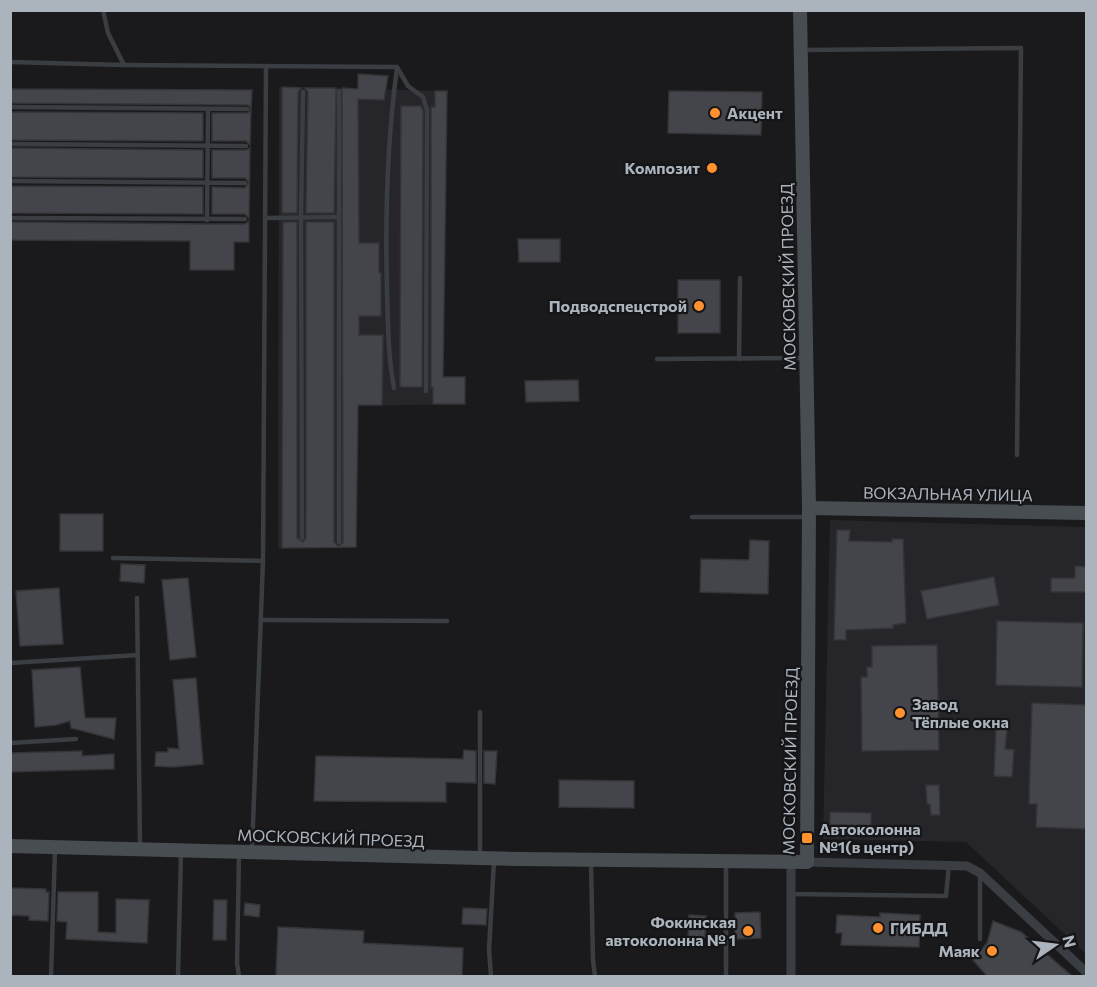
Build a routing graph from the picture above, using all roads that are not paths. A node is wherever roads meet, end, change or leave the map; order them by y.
1 (104, 10) edge
2 (800, 10) edge
3 (801, 50) junction
4 (10, 62) edge
5 (124, 65) junction
6 (266, 66) junction
7 (397, 67) junction
8 (339, 91) dead end
9 (303, 92) dead end
10 (10, 107) edge
11 (208, 109) junction
12 (247, 109) dead end
13 (10, 144) edge
14 (209, 146) junction
15 (246, 146) dead end
16 (10, 181) edge
17 (208, 183) junction
18 (245, 183) dead end
19 (301, 217) junction
20 (338, 217) junction
21 (10, 218) edge
22 (267, 218) junction
23 (245, 219) dead end
24 (207, 220) junction
25 (740, 278) dead end
26 (805, 358) junction
27 (657, 359) dead end
28 (739, 359) junction
29 (394, 388) dead end
30 (426, 391) dead end
31 (1017, 454) dead end
32 (808, 512) junction
33 (1086, 513) edge
34 (692, 517) dead end
35 (303, 538) dead end
36 (339, 542) dead end
37 (113, 558) dead end
38 (263, 561) junction
39 (137, 598) dead end
40 (261, 620) junction
41 (447, 621) dead end
42 (138, 655) junction
43 (10, 663) edge
44 (480, 712) dead end
45 (76, 740) dead end
46 (10, 743) edge
47 (10, 846) edge
48 (55, 847) junction
49 (140, 849) junction
50 (181, 850) junction
51 (246, 852) junction
52 (487, 859) junction
53 (591, 860) junction
54 (726, 861) junction
55 (791, 861) junction
56 (807, 862) junction
57 (949, 865) junction
58 (980, 873) junction
59 (791, 894) junction
60 (980, 939) dead end
61 (1086, 972) edge
62 (51, 976) edge
63 (178, 976) edge
64 (239, 976) edge
65 (491, 976) edge
66 (595, 976) edge
67 (726, 976) edge
68 (792, 976) edge

1 - 5 lane
2 - 3 street, МОСКОВСКИЙ ПРОЕЗД
3 - 26 street, МОСКОВСКИЙ ПРОЕЗД
3 - 31 lane
4 - 5 lane
5 - 6 lane
6 - 7 lane
6 - 22 lane
7 - 29 lane
7 - 30 lane
8 - 20 lane
9 - 19 lane
10 - 11 lane
11 - 12 lane
11 - 14 lane
13 - 14 lane
14 - 15 lane
14 - 17 lane
16 - 17 lane
17 - 18 lane
17 - 24 lane
19 - 20 lane
19 - 22 lane
19 - 35 lane
20 - 36 lane
21 - 24 lane
22 - 38 lane
23 - 24 lane
25 - 28 lane
26 - 28 lane
26 - 32 street, МОСКОВСКИЙ ПРОЕЗД
27 - 28 lane
32 - 33 street, ВОКЗАЛЬНАЯ УЛИЦА
32 - 34 lane
32 - 56 street, МОСКОВСКИЙ ПРОЕЗД
37 - 38 lane
38 - 40 lane
39 - 42 lane
40 - 41 lane
40 - 51 lane
42 - 43 lane
42 - 49 lane
44 - 52 lane
45 - 46 lane
47 - 48 street, МОСКОВСКИЙ ПРОЕЗД
48 - 49 street, МОСКОВСКИЙ ПРОЕЗД
48 - 62 lane
49 - 50 street, МОСКОВСКИЙ ПРОЕЗД
50 - 51 street, МОСКОВСКИЙ ПРОЕЗД
50 - 63 lane
51 - 52 street, МОСКОВСКИЙ ПРОЕЗД
51 - 64 lane
52 - 53 street, МОСКОВСКИЙ ПРОЕЗД
52 - 65 lane
53 - 54 street, МОСКОВСКИЙ ПРОЕЗД
53 - 66 lane
54 - 55 street, МОСКОВСКИЙ ПРОЕЗД
54 - 67 lane
55 - 56 street, МОСКОВСКИЙ ПРОЕЗД
55 - 59 street
56 - 57 street
57 - 58 street
57 - 59 lane
58 - 60 lane
58 - 61 street
59 - 68 street

